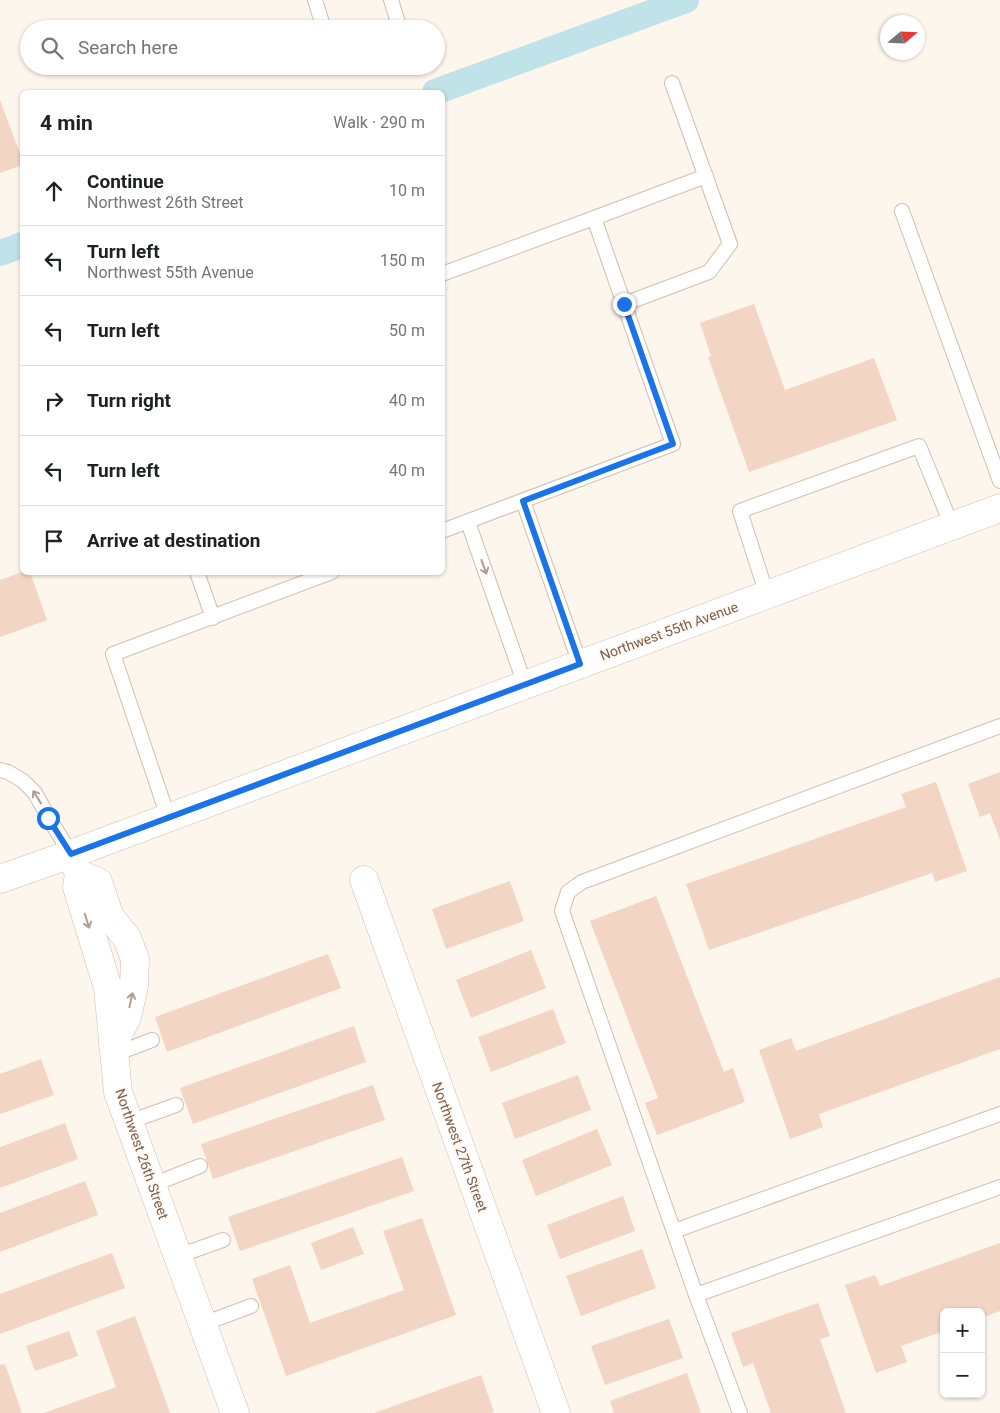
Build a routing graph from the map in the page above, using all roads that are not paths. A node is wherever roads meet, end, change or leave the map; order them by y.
1 (315, 0) edge
2 (391, 0) edge
3 (321, 20) edge
4 (397, 20) edge
5 (672, 83) dead end
6 (706, 176) junction
7 (902, 211) dead end
8 (594, 218) junction
9 (445, 273) edge
10 (624, 304) junction
11 (1000, 481) edge
12 (523, 501) junction
13 (1000, 508) edge
14 (468, 522) junction
15 (952, 526) junction
16 (445, 530) edge
17 (198, 575) edge
18 (324, 575) edge
19 (766, 595) junction
20 (213, 618) junction
21 (580, 664) junction
22 (525, 685) junction
23 (1000, 726) edge
24 (0, 770) edge
25 (168, 818) junction
26 (75, 864) junction
27 (0, 879) edge
28 (364, 880) dead end
29 (152, 1040) dead end
30 (113, 1050) junction
31 (176, 1106) dead end
32 (1000, 1114) edge
33 (129, 1122) junction
34 (200, 1166) dead end
35 (152, 1185) junction
36 (1000, 1187) edge
37 (674, 1231) junction
38 (223, 1240) dead end
39 (178, 1256) junction
40 (696, 1295) junction
41 (251, 1306) dead end
42 (202, 1324) junction
43 (235, 1413) edge
44 (556, 1413) edge
45 (740, 1413) edge

1 - 3 lane
2 - 4 lane
5 - 6 lane
6 - 8 lane
6 - 10 lane
7 - 11 lane
8 - 9 lane
8 - 10 lane
10 - 12 lane
12 - 14 lane
12 - 21 lane
13 - 15 street, Northwest 55th Avenue
14 - 16 lane
14 -> 22 lane
15 - 19 street, Northwest 55th Avenue
15 - 19 lane
17 - 20 lane
18 - 20 lane
19 - 21 street, Northwest 55th Avenue
20 - 25 lane
21 - 22 street, Northwest 55th Avenue
22 - 25 street, Northwest 55th Avenue
23 - 37 lane
26 -> 24 lane
25 - 26 street, Northwest 55th Avenue
26 - 27 street, Northwest 55th Avenue
26 - 30 street
28 - 44 street, Northwest 27th Street
29 - 30 lane
30 - 33 street, Northwest 26th Street
31 - 33 lane
32 - 37 lane
33 - 35 street, Northwest 26th Street
34 - 35 lane
35 - 39 street, Northwest 26th Street
36 - 40 lane
37 - 40 lane
38 - 39 lane
39 - 42 street, Northwest 26th Street
40 - 45 lane
41 - 42 lane
42 - 43 street, Northwest 26th Street

